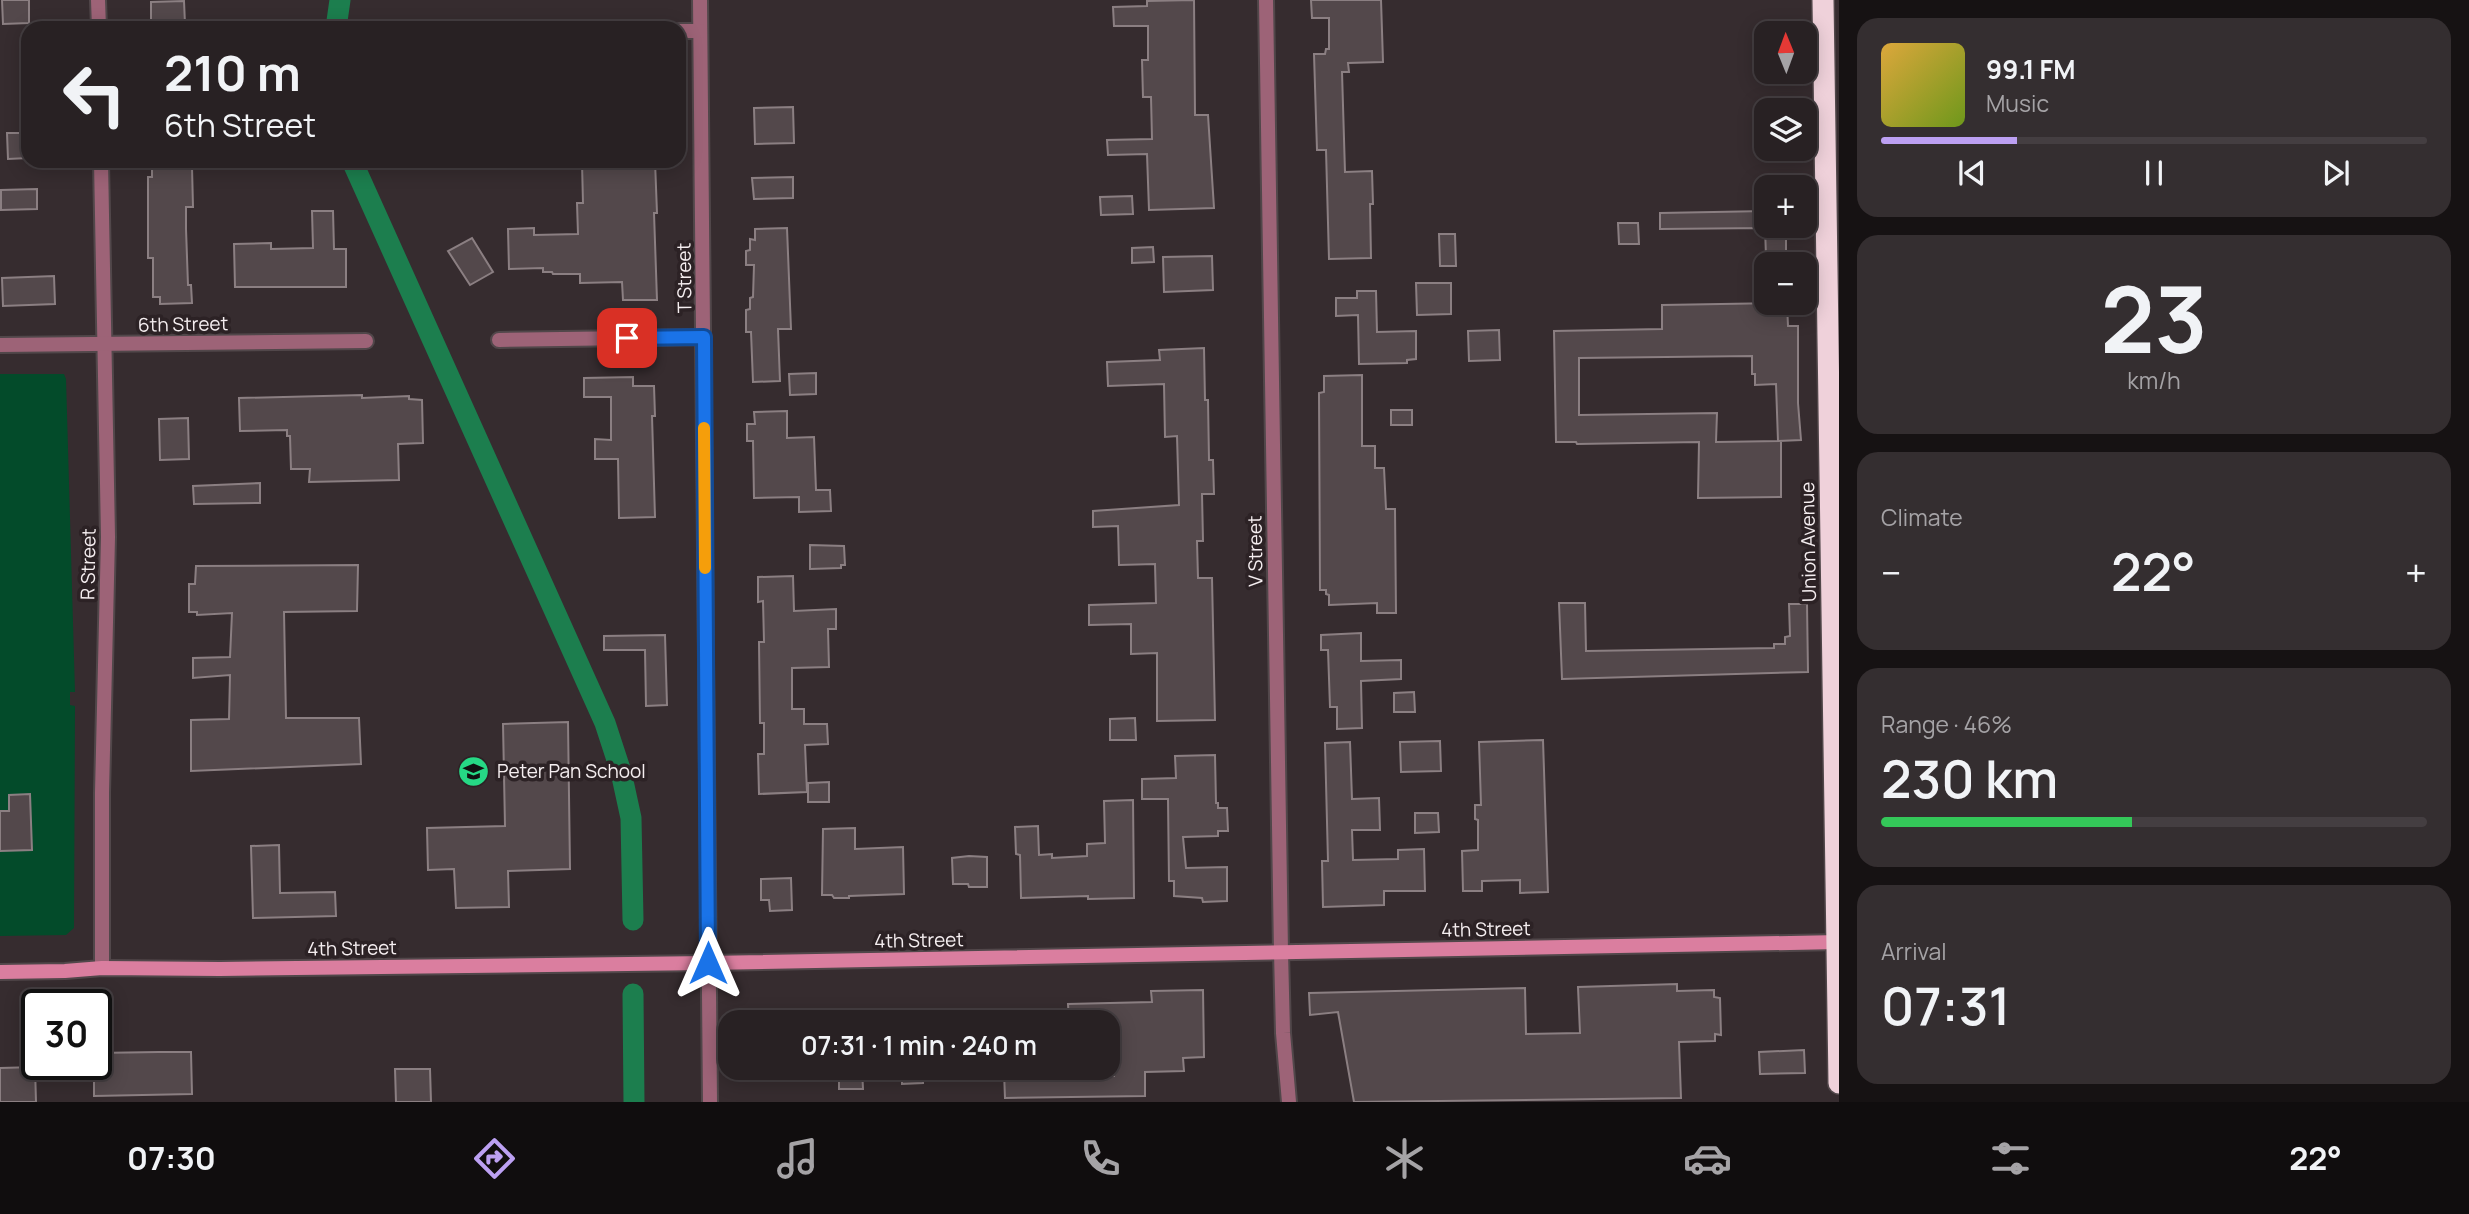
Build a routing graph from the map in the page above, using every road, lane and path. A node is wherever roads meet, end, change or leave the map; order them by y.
1 (98, 0) edge
2 (700, 0) edge
3 (1266, 0) edge
4 (1823, 0) edge
5 (99, 21) edge
6 (700, 30) junction
7 (686, 31) edge
8 (101, 168) edge
9 (704, 337) junction
10 (499, 340) dead end
11 (366, 341) dead end
12 (104, 344) junction
13 (0, 345) edge
14 (1838, 942) edge
15 (1281, 952) junction
16 (708, 963) junction
17 (102, 968) junction
18 (0, 972) edge
19 (1839, 1083) edge
20 (710, 1102) edge
21 (1289, 1102) edge

1 - 5 street
2 - 6 street, T Street
3 - 15 street, V Street
4 - 14 highway, Union Avenue
6 - 7 street
6 - 9 street, T Street
8 - 12 street, R Street
9 - 10 street
9 - 16 street, T Street
11 - 12 street, 6th Street
12 - 13 street, 6th Street
12 - 17 street, R Street
14 - 15 street, 4th Street
14 - 19 highway, Union Avenue
15 - 16 street, 4th Street
15 - 21 street, V Street
16 - 17 street, 4th Street
16 - 20 street, T Street
17 - 18 street, 4th Street

